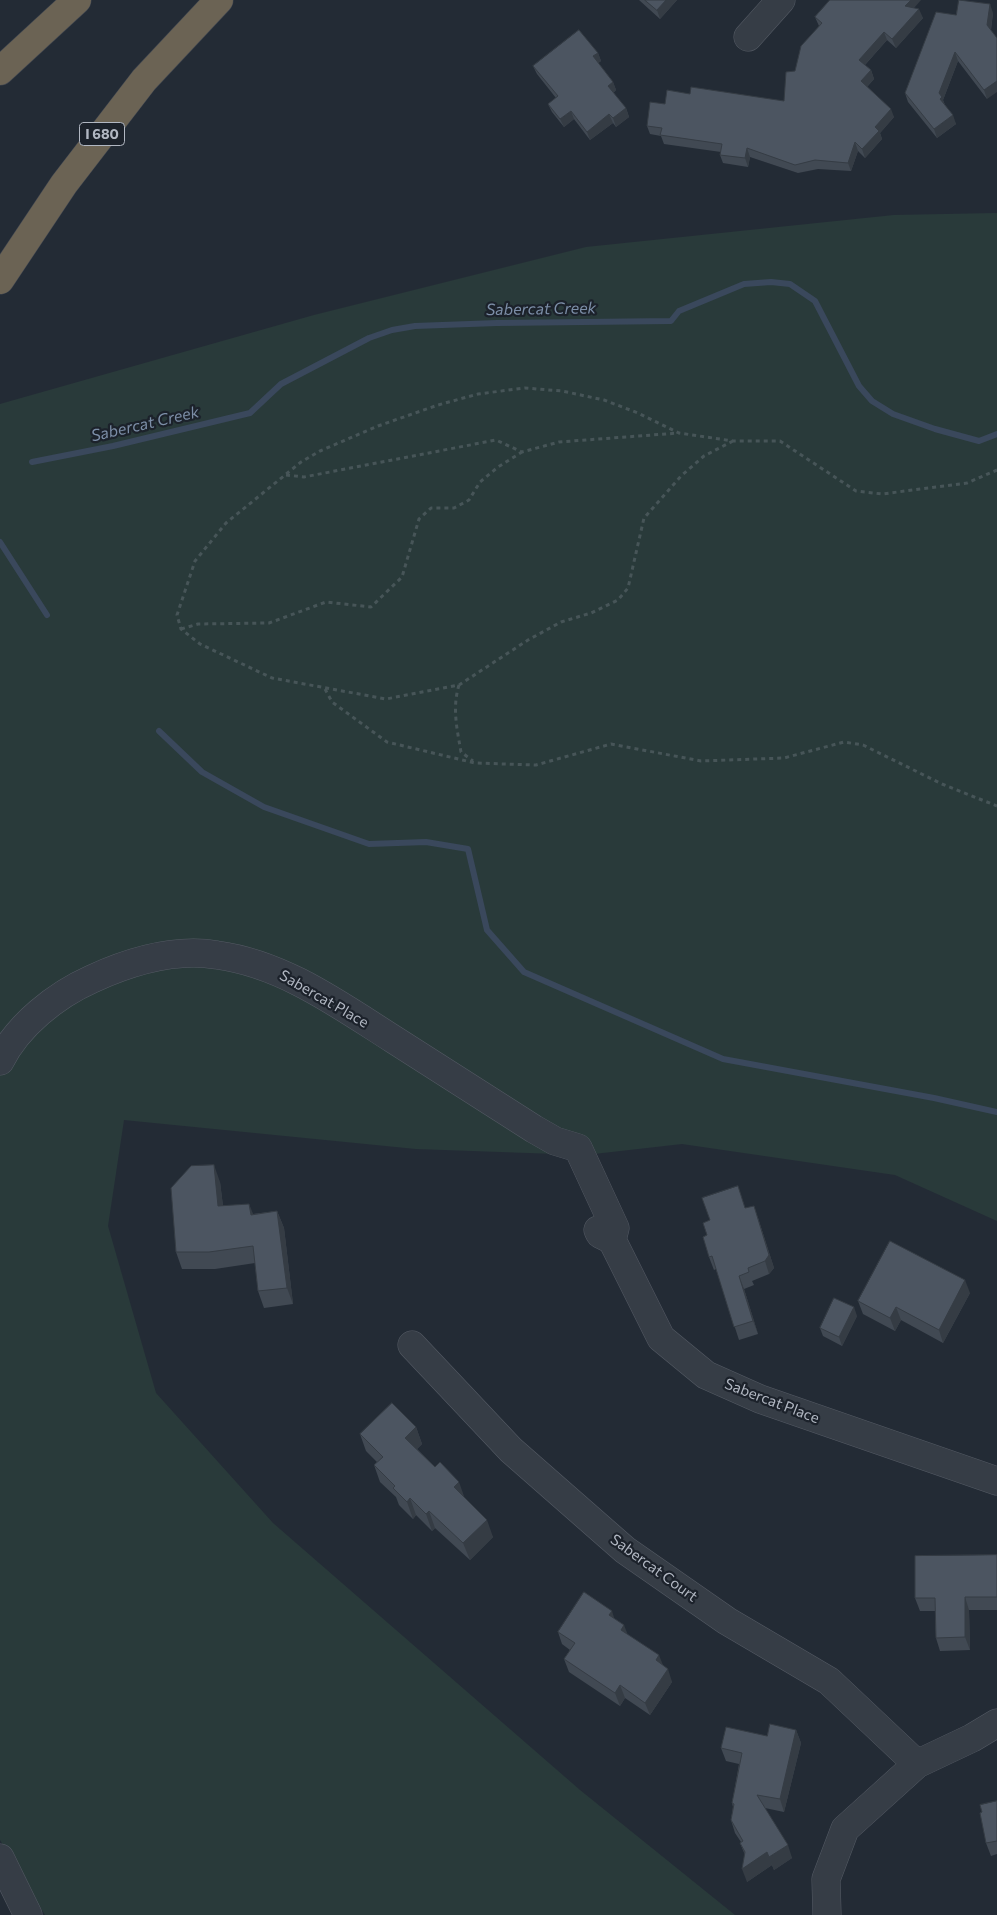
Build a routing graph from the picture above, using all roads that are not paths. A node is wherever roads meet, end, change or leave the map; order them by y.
1 (77, 0) edge
2 (218, 0) edge
3 (781, 0) edge
4 (748, 36) dead end
5 (0, 70) edge
6 (0, 280) edge
7 (0, 1061) edge
8 (412, 1345) dead end
9 (997, 1481) edge
10 (997, 1723) edge
11 (918, 1764) junction
12 (0, 1858) edge
13 (28, 1915) edge
14 (826, 1915) edge

1 - 5 highway
2 - 6 highway, I 680
3 - 4 street
7 - 9 street, Sabercat Place
8 - 11 street, Sabercat Court
10 - 11 street
11 - 14 street
12 - 13 street

